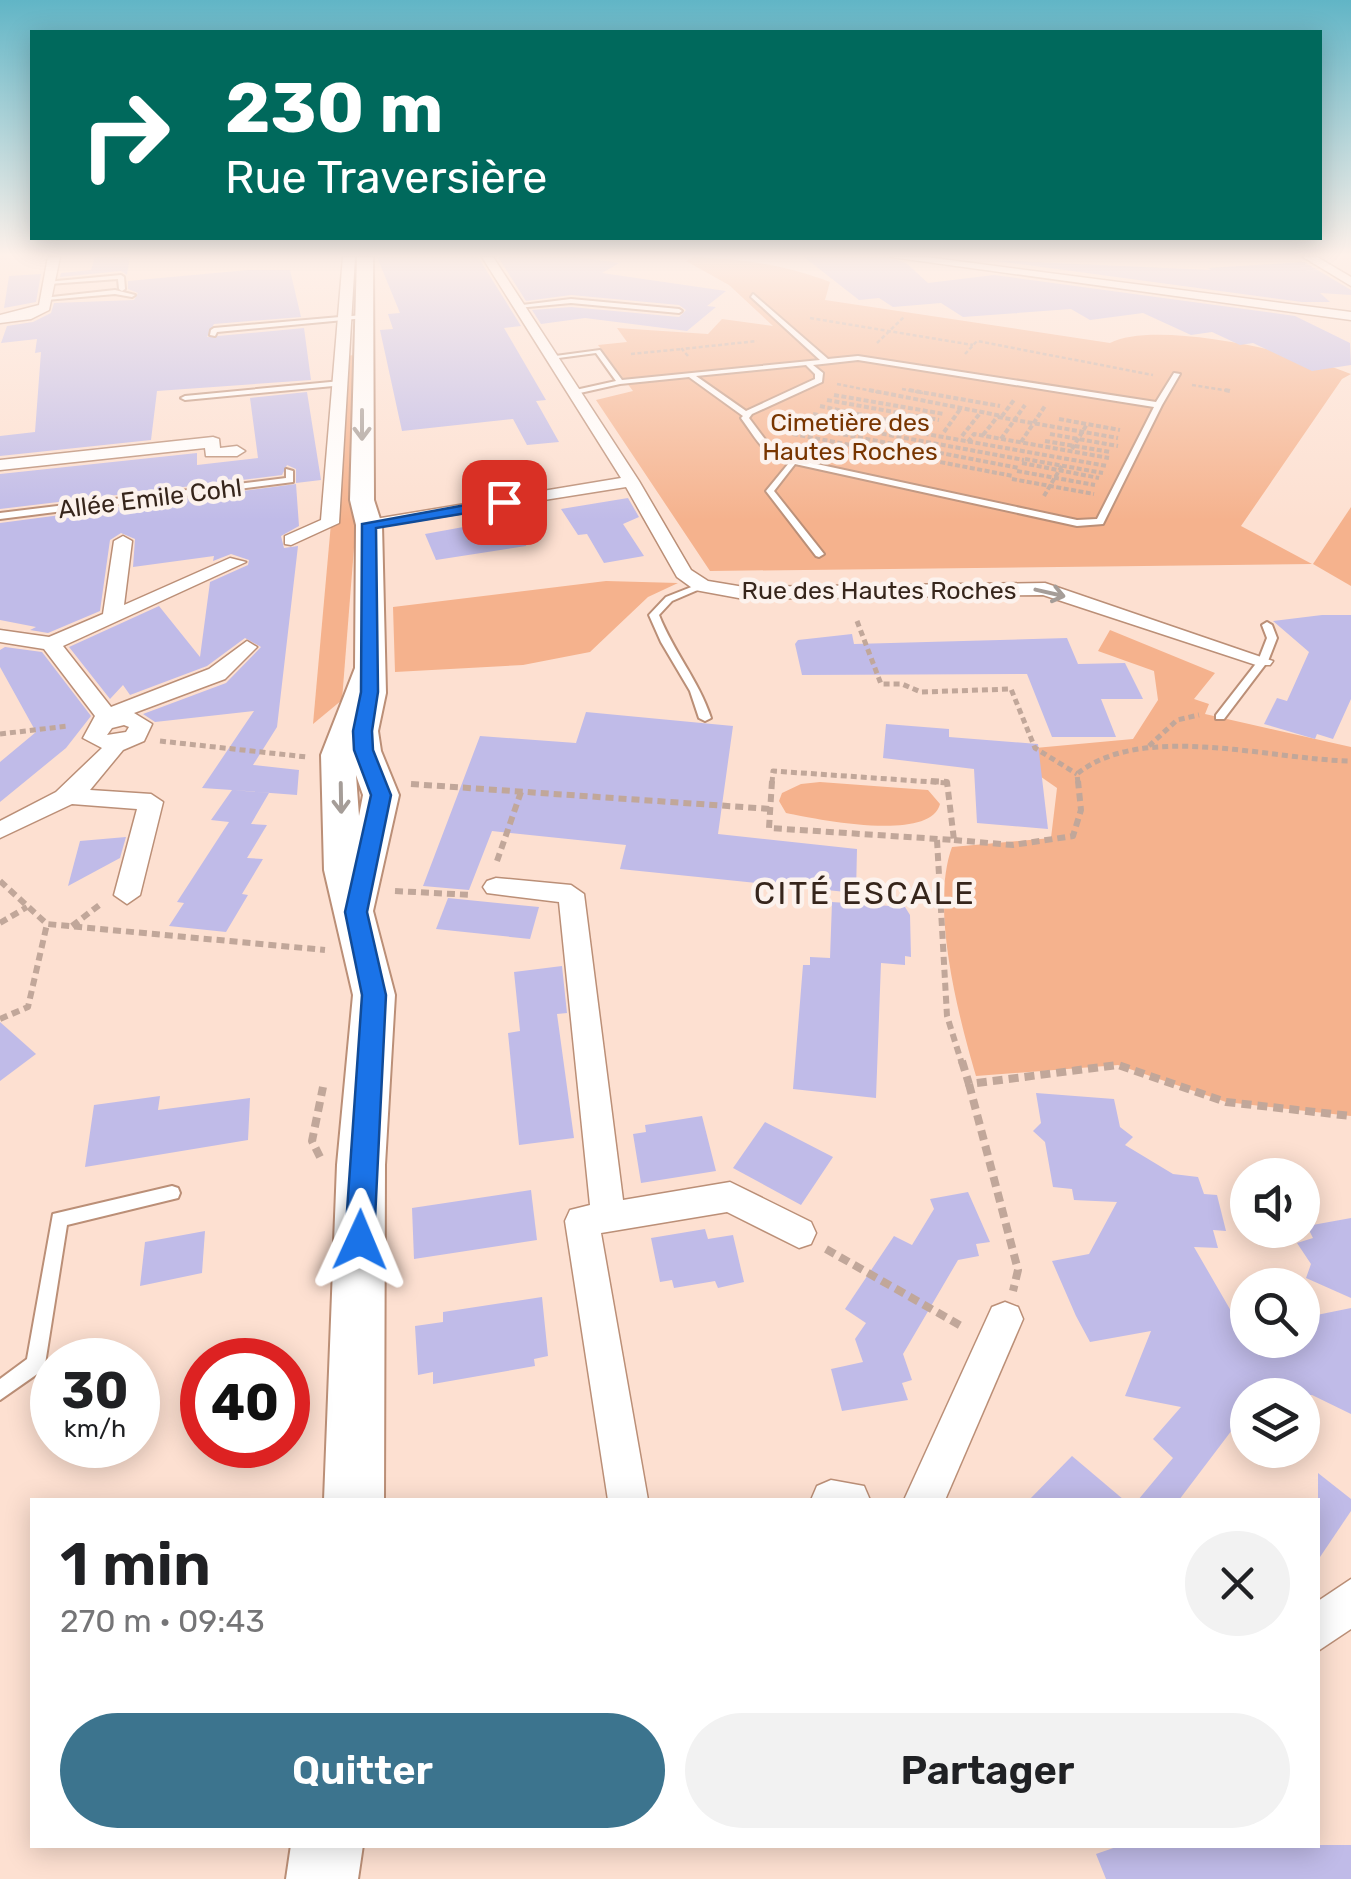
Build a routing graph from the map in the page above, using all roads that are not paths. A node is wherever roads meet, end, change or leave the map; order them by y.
1 (353, 345) edge
2 (543, 345) edge
3 (808, 345) edge
4 (353, 353) junction
5 (551, 357) junction
6 (826, 361) junction
7 (807, 364) junction
8 (692, 377) junction
9 (1174, 378) road end
10 (620, 382) junction
11 (341, 384) junction
12 (574, 393) junction
13 (185, 398) dead end
14 (1158, 405) junction
15 (747, 415) junction
16 (237, 452) dead end
17 (0, 465) edge
18 (790, 465) junction
19 (289, 471) dead end
20 (631, 481) junction
21 (121, 506) dead end
22 (0, 518) edge
23 (369, 524) junction
24 (123, 540) dead end
25 (291, 540) dead end
26 (819, 554) dead end
27 (237, 562) dead end
28 (702, 586) junction
29 (112, 616) junction
30 (1267, 625) dead end
31 (0, 636) edge
32 (51, 644) junction
33 (247, 646) dead end
34 (1263, 660) junction
35 (368, 671) junction
36 (1220, 717) road end
37 (705, 718) dead end
38 (112, 730) junction
39 (68, 796) junction
40 (0, 830) edge
41 (496, 887) road end
42 (127, 896) road end
43 (366, 918) junction
44 (172, 1193) dead end
45 (608, 1217) junction
46 (799, 1233) road end
47 (1000, 1332) road end
48 (0, 1390) edge
49 (354, 1498) edge
50 (628, 1498) edge
51 (925, 1498) edge
52 (1351, 1602) edge
53 (1320, 1628) edge
54 (327, 1848) edge
55 (322, 1879) edge

1 - 4 street
2 - 5 street, Rue des Hautes Roches
3 - 6 lane
4 - 11 street
4 -> 23 street
5 - 10 lane
5 - 12 street, Rue des Hautes Roches
6 - 7 lane
6 - 14 lane
7 - 8 lane
7 - 15 lane
8 - 10 lane
8 - 15 lane
9 - 14 lane
10 - 12 lane
11 - 13 lane
11 - 25 street
12 - 20 street, Rue des Hautes Roches
14 - 18 lane
15 - 18 lane
16 - 17 street
18 - 26 lane
19 - 22 lane, Allée Emile Cohl
20 - 23 street
20 - 28 street, Rue des Hautes Roches
21 - 22 lane
23 - 35 street
24 - 29 street
27 - 29 street
28 -> 34 street, Rue des Hautes Roches
28 - 37 lane
29 - 32 street
30 - 34 lane
31 - 32 street
32 - 38 street
33 - 38 street
34 - 36 lane
35 - 43 street
35 -> 43 street
38 - 39 street
39 - 40 street
39 - 42 street
41 - 45 street
43 - 49 street
44 - 48 lane
45 - 46 street
45 - 50 street
47 - 51 street
52 - 53 street
54 - 55 street

